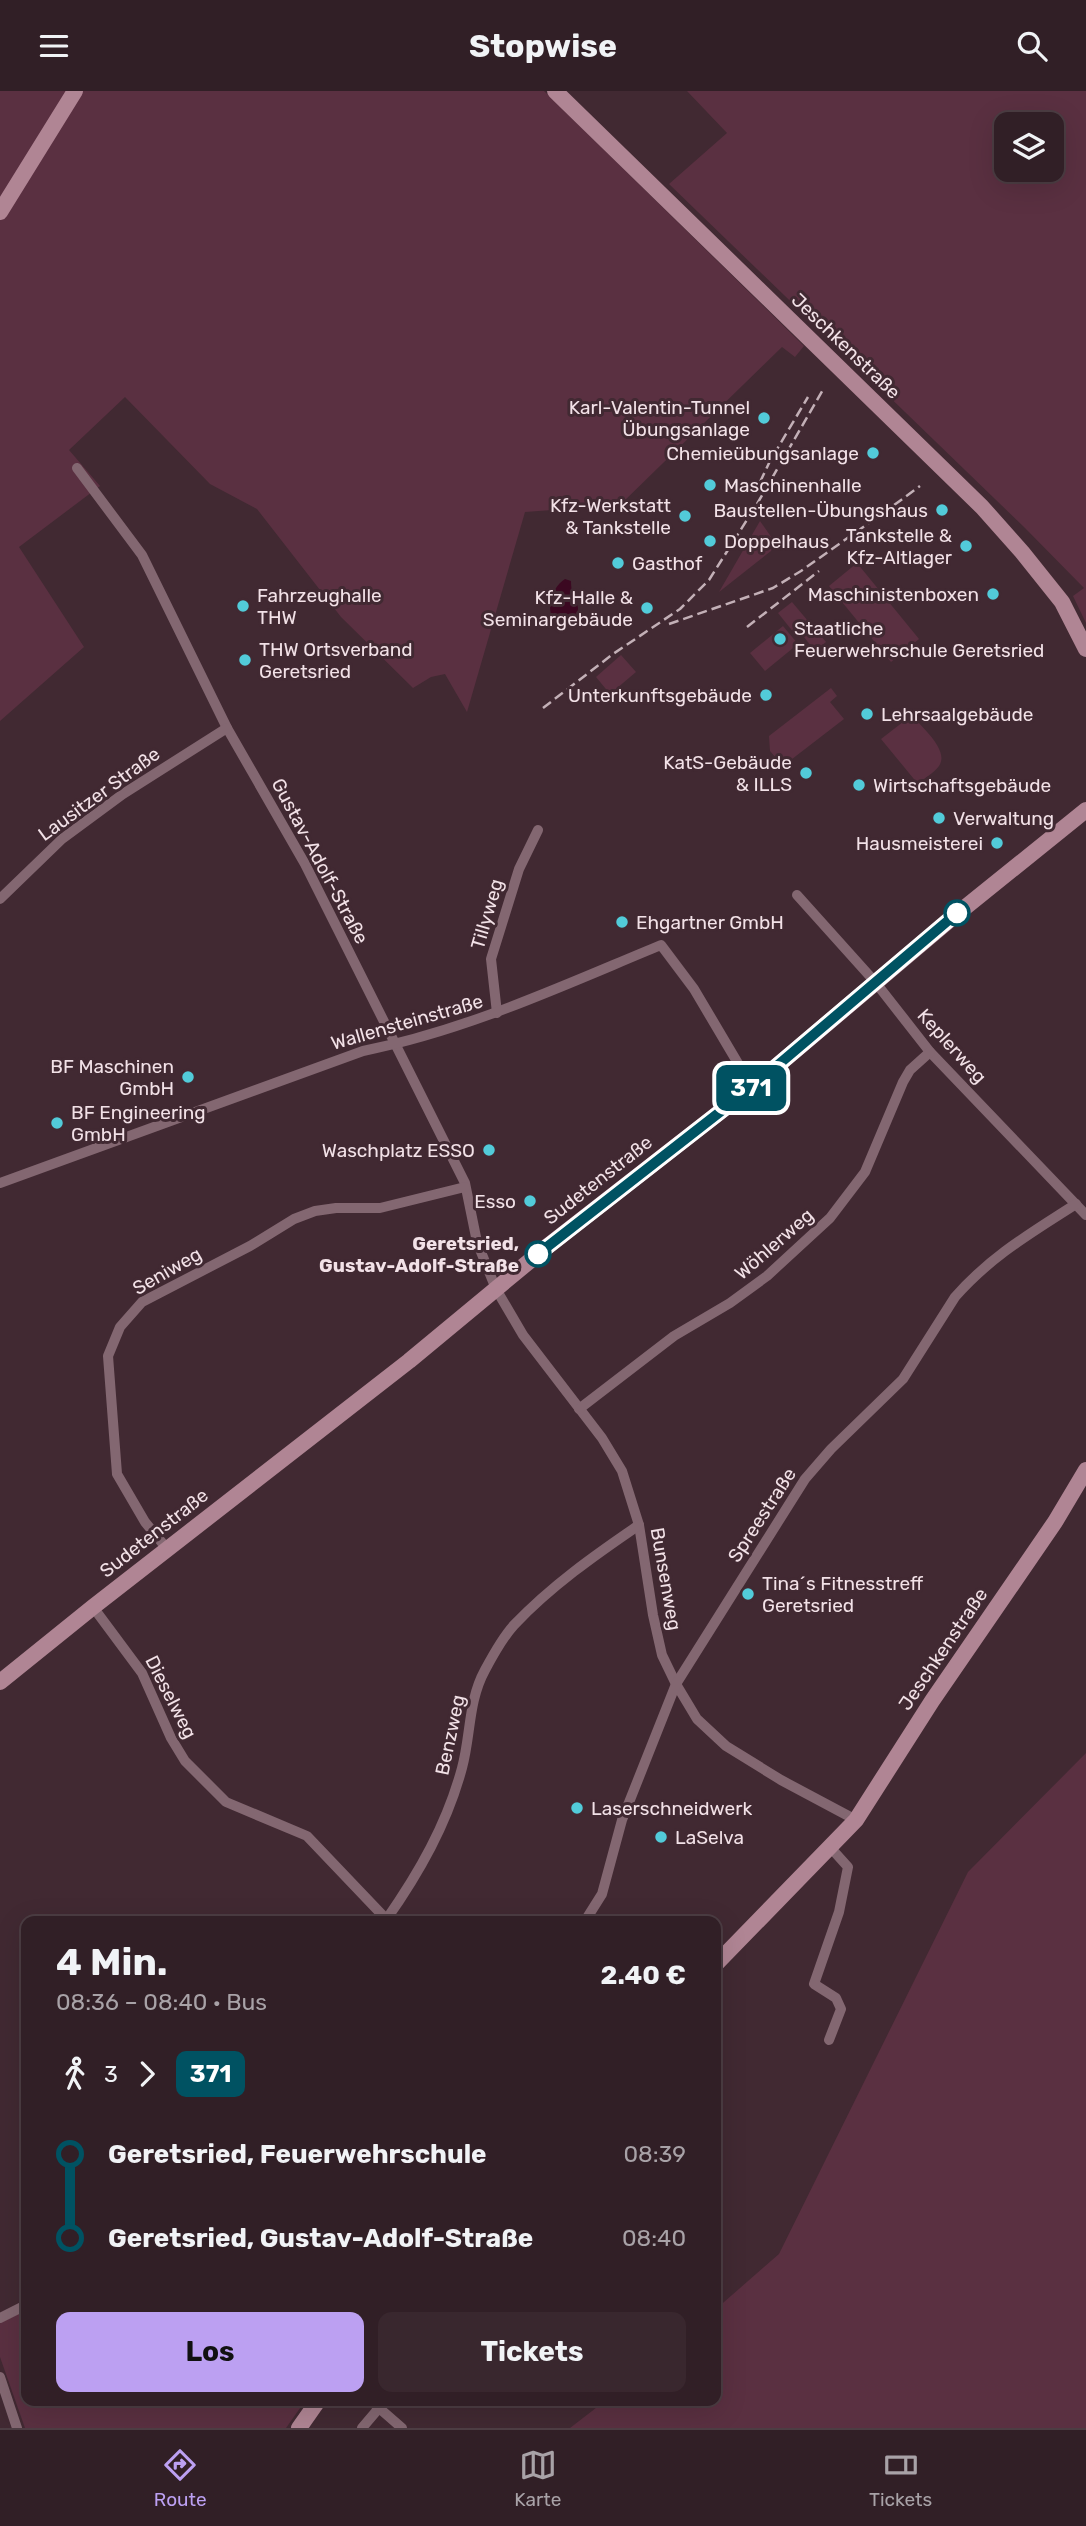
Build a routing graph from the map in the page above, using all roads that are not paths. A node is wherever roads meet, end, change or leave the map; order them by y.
1 (75, 91) edge
2 (555, 91) edge
3 (0, 212) edge
4 (76, 468) dead end
5 (1086, 649) edge
6 (227, 728) junction
7 (1086, 810) edge
8 (538, 830) dead end
9 (797, 895) dead end
10 (0, 898) edge
11 (876, 983) junction
12 (497, 1013) junction
13 (396, 1044) junction
14 (930, 1052) junction
15 (752, 1087) junction
16 (0, 1183) edge
17 (465, 1187) junction
18 (1076, 1204) junction
19 (1086, 1215) edge
20 (496, 1289) junction
21 (579, 1409) junction
22 (1086, 1470) edge
23 (639, 1525) junction
24 (168, 1550) junction
25 (93, 1607) junction
26 (0, 1682) edge
27 (676, 1684) junction
28 (856, 1820) junction
29 (830, 1847) junction
30 (382, 1916) edge
31 (390, 1916) edge
32 (588, 1916) edge
33 (721, 1960) edge
34 (829, 2040) dead end
35 (21, 2308) edge
36 (0, 2318) edge
37 (0, 2377) edge
38 (314, 2406) edge
39 (374, 2406) edge
40 (377, 2406) edge
41 (17, 2428) edge
42 (299, 2428) edge
43 (362, 2428) edge
44 (402, 2428) edge

1 - 3 street
2 - 5 street, Jeschkenstraße
4 - 6 street, Gustav-Adolf-Straße
6 - 10 street, Lausitzer Straße
6 - 13 street, Gustav-Adolf-Straße
7 - 11 street, Sudetenstraße
8 - 12 street, Tillyweg
9 - 11 street, Keplerweg
11 - 14 street, Keplerweg
11 - 15 street, Sudetenstraße
12 - 13 street, Wallensteinstraße
12 - 15 street, Wallensteinstraße
13 - 16 street, Wallensteinstraße
13 - 17 street, Gustav-Adolf-Straße
14 - 18 street, Keplerweg
14 - 21 street, Wöhlerweg
15 - 20 street, Sudetenstraße
17 - 20 street, Gustav-Adolf-Straße
17 - 24 street, Seniweg
18 - 19 street, Keplerweg
18 - 27 street, Spreestraße
20 - 21 street, Bunsenweg
20 - 24 street, Sudetenstraße
21 - 23 street, Bunsenweg
22 - 28 street, Jeschkenstraße
23 - 27 street, Bunsenweg
23 - 31 street, Benzweg
24 - 25 street, Sudetenstraße
25 - 26 street, Sudetenstraße
25 - 30 street, Dieselweg
27 - 28 street, Bunsenweg
27 - 32 street, Spreestraße
28 - 29 street, Jeschkenstraße
29 - 33 street, Jeschkenstraße
29 - 34 street
35 - 36 street
37 - 41 street
38 - 42 street
39 - 43 street
40 - 44 street

